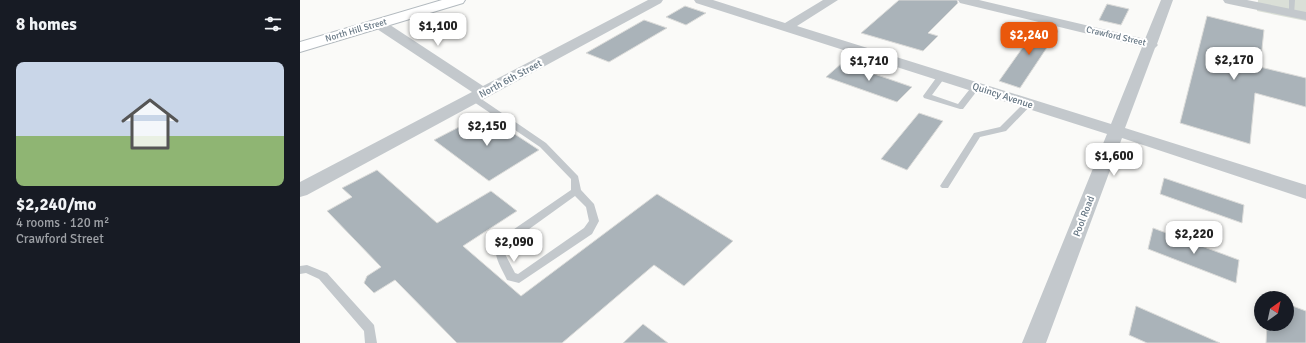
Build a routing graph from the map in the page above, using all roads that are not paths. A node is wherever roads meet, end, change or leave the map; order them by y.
1 (458, 0) edge
2 (657, 0) edge
3 (700, 0) edge
4 (832, 0) edge
5 (964, 0) edge
6 (1167, 0) edge
7 (1229, 0) edge
8 (1292, 0) edge
9 (1292, 13) junction
10 (1306, 16) edge
11 (379, 24) junction
12 (787, 27) junction
13 (1150, 45) junction
14 (300, 47) edge
15 (942, 76) junction
16 (976, 87) junction
17 (479, 95) junction
18 (1028, 103) junction
19 (1116, 131) junction
20 (945, 186) dead end
21 (300, 190) edge
22 (576, 191) junction
23 (1306, 192) edge
24 (300, 270) edge
25 (371, 343) edge
26 (1034, 343) edge

1 - 11 street, North Hill Street
2 - 17 street, North 6th Street
3 - 12 street, Quincy Avenue
4 - 12 street
5 - 13 street, Crawford Street
6 - 13 street, Pool Road
7 - 9 street
8 - 9 lane
9 - 10 street
11 - 14 street, North Hill Street
11 - 17 street
12 - 15 street, Quincy Avenue
13 - 19 street, Pool Road
15 - 16 street, Quincy Avenue
15 - 16 lane
16 - 18 street, Quincy Avenue
17 - 21 street, North 6th Street
17 - 22 lane
18 - 19 street, Quincy Avenue
18 - 20 lane
19 - 23 street, Quincy Avenue
19 - 26 street, Pool Road
22 - 22 lane
24 - 25 lane

